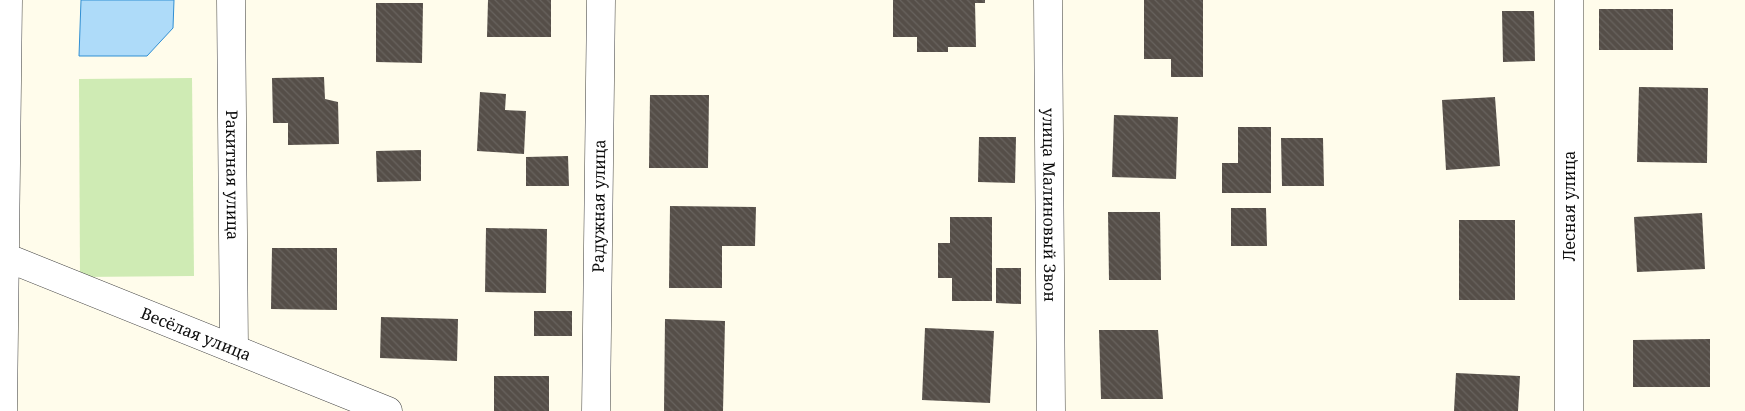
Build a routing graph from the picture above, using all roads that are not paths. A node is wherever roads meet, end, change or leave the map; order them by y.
1 (8, 0) edge
2 (231, 0) edge
3 (601, 0) edge
4 (1048, 0) edge
5 (1569, 0) edge
6 (5, 257) junction
7 (234, 349) junction
8 (3, 411) edge
9 (388, 411) edge
10 (596, 411) edge
11 (1052, 411) edge
12 (1569, 411) edge

1 - 6 street
2 - 7 street, Ракитная улица
3 - 10 street, Радужная улица
4 - 11 street, улица Малиновый Звон
5 - 12 street, Лесная улица
6 - 7 street, Весёлая улица
6 - 8 street
7 - 9 street, Весёлая улица

